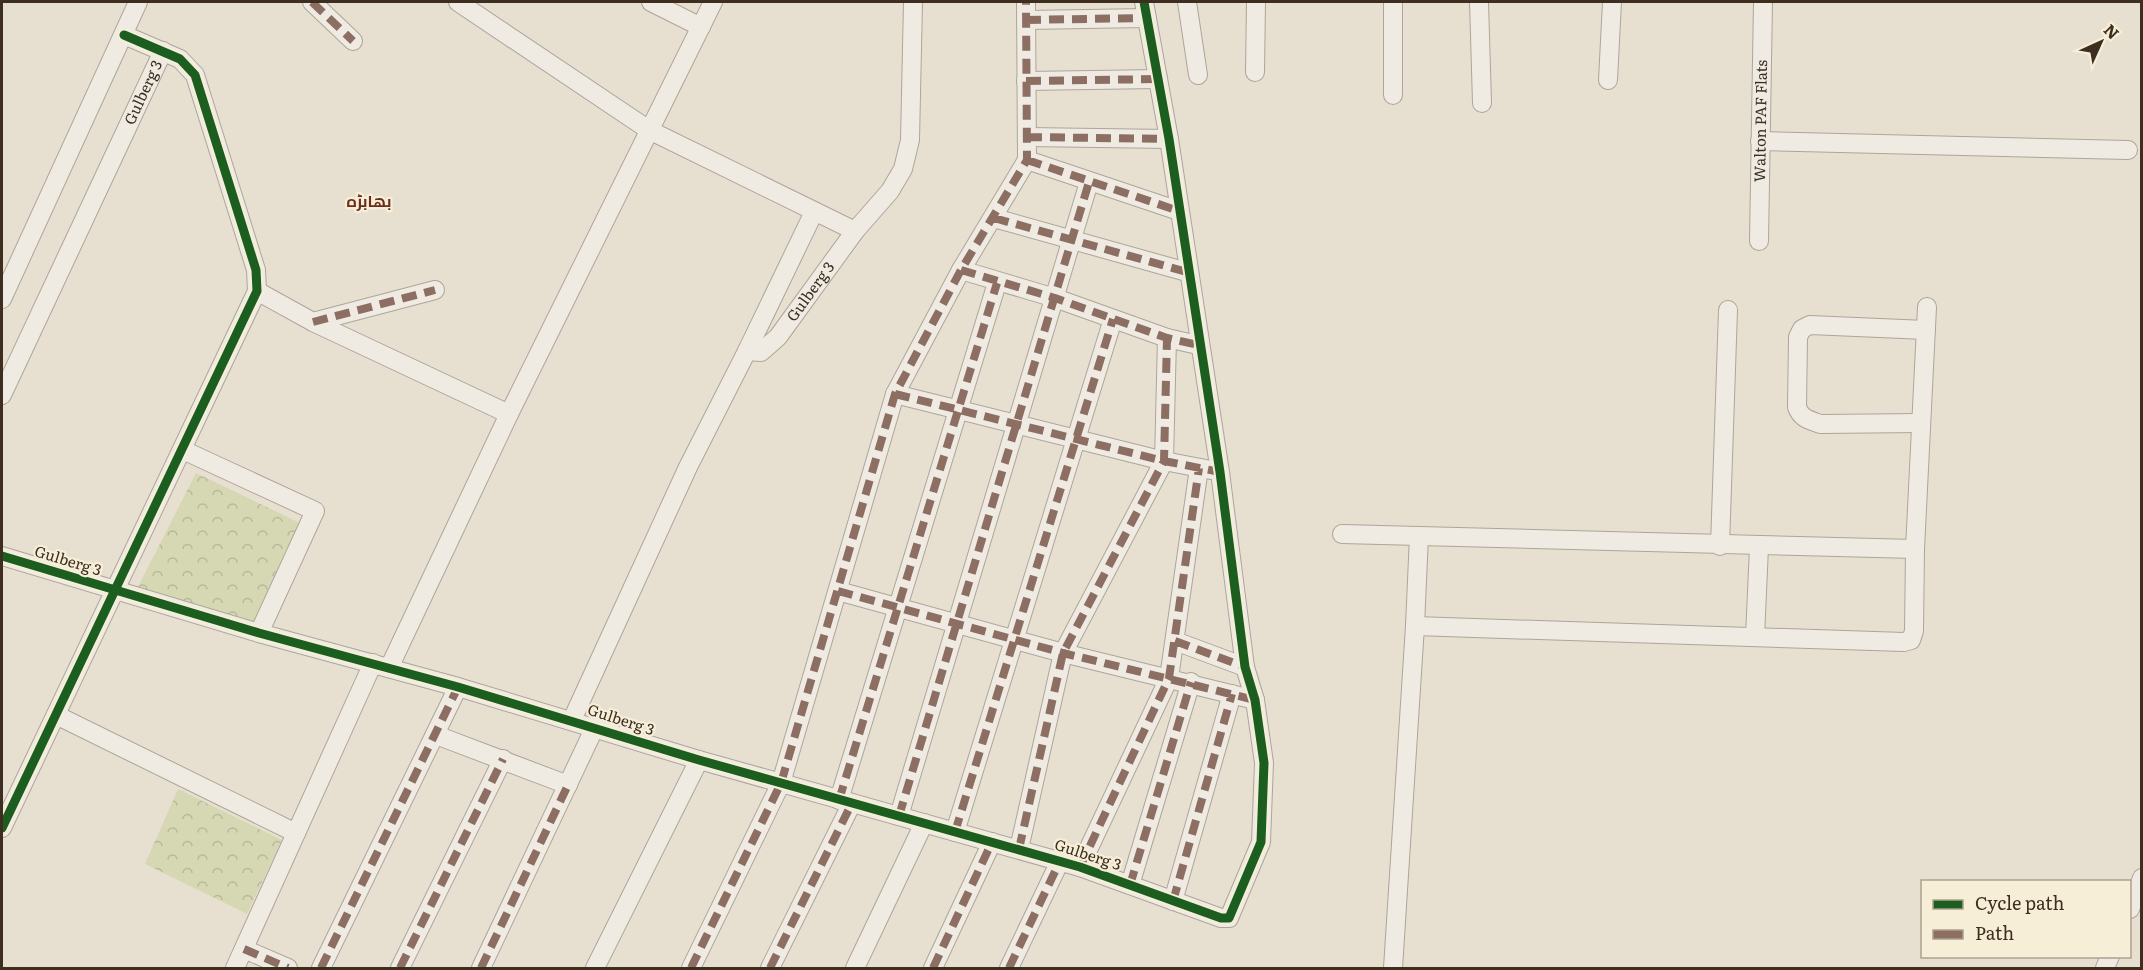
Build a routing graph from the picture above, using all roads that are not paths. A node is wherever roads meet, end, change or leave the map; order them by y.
1 (138, 2) edge
2 (312, 2) edge
3 (458, 2) edge
4 (651, 2) edge
5 (713, 2) edge
6 (913, 2) edge
7 (1026, 2) edge
8 (1187, 2) edge
9 (1256, 2) edge
10 (1393, 2) edge
11 (1479, 2) edge
12 (1612, 2) edge
13 (1763, 2) edge
14 (1146, 10) edge
15 (1026, 20) junction
16 (701, 27) junction
17 (124, 35) junction
18 (353, 41) dead end
19 (163, 51) junction
20 (1255, 72) dead end
21 (1198, 75) dead end
22 (1158, 79) junction
23 (1608, 80) dead end
24 (1026, 81) junction
25 (1394, 95) dead end
26 (1482, 103) dead end
27 (649, 130) junction
28 (1027, 137) junction
29 (1169, 139) junction
30 (1760, 141) junction
31 (2128, 150) dead end
32 (1026, 160) junction
33 (1089, 182) junction
34 (1179, 211) junction
35 (814, 212) junction
36 (994, 218) junction
37 (855, 231) junction
38 (1072, 240) junction
39 (1759, 241) dead end
40 (961, 270) junction
41 (1188, 272) junction
42 (997, 283) junction
43 (435, 290) dead end
44 (257, 291) junction
45 (1054, 298) junction
46 (2, 299) edge
47 (1927, 307) dead end
48 (1728, 310) dead end
49 (1113, 319) junction
50 (313, 322) junction
51 (1926, 330) junction
52 (1167, 338) junction
53 (1198, 345) junction
54 (747, 351) junction
55 (895, 394) junction
56 (2, 395) edge
57 (959, 409) junction
58 (509, 414) junction
59 (1921, 423) junction
60 (1016, 425) junction
61 (1077, 440) junction
62 (183, 450) junction
63 (1164, 461) junction
64 (1199, 468) junction
65 (1220, 472) junction
66 (1342, 534) dead end
67 (1419, 536) junction
68 (1720, 546) junction
69 (1759, 547) junction
70 (1915, 549) junction
71 (2, 556) edge
72 (115, 591) junction
73 (838, 591) junction
74 (898, 608) junction
75 (957, 624) junction
76 (1415, 626) junction
77 (259, 633) junction
78 (1755, 637) junction
79 (1015, 640) junction
80 (1175, 641) junction
81 (1064, 653) junction
82 (381, 666) junction
83 (1245, 667) junction
84 (1169, 678) junction
85 (1191, 682) junction
86 (458, 687) junction
87 (1232, 694) junction
88 (1255, 700) junction
89 (56, 715) junction
90 (572, 720) junction
91 (595, 727) junction
92 (436, 735) junction
93 (503, 759) junction
94 (699, 760) junction
95 (781, 783) junction
96 (568, 785) junction
97 (846, 801) junction
98 (899, 816) junction
99 (924, 823) junction
100 (2, 828) edge
101 (955, 832) junction
102 (296, 833) junction
103 (992, 842) junction
104 (1018, 849) junction
105 (1060, 861) junction
106 (1080, 867) junction
107 (2142, 878) edge
108 (1130, 885) junction
109 (1173, 901) junction
110 (2131, 906) edge
111 (244, 949) junction
112 (235, 969) edge
113 (288, 969) edge
114 (321, 969) edge
115 (400, 969) edge
116 (481, 969) edge
117 (595, 969) edge
118 (691, 969) edge
119 (770, 969) edge
120 (855, 969) edge
121 (933, 969) edge
122 (1009, 969) edge
123 (1393, 969) edge

1 - 17 street
2 - 18 street
3 - 27 street
4 - 16 street
5 - 16 street
6 - 37 street, Gulberg 3
7 - 15 street
8 - 21 street
9 - 20 street
10 - 25 street
11 - 26 street
12 - 23 street
13 - 30 street, Walton PAF Flats
14 - 15 street
14 - 22 street
15 - 24 street
16 - 27 street
17 - 19 street
17 - 46 street
19 - 44 street
19 - 56 street, Gulberg 3
22 - 24 street
22 - 29 street
24 - 28 street
27 - 35 street
27 - 58 street
28 - 29 street
28 - 32 street
29 - 34 street
30 - 31 street
30 - 39 street, Walton PAF Flats
32 - 33 street
32 - 36 street
33 - 34 street
33 - 38 street
34 - 41 street
35 - 37 street
35 - 54 street
36 - 38 street
36 - 40 street
37 - 54 street, Gulberg 3
38 - 41 street
38 - 45 street
40 - 42 street
40 - 55 street
41 - 53 street
42 - 45 street
42 - 57 street
43 - 50 street
44 - 50 street
44 - 62 street
45 - 49 street
45 - 60 street
47 - 51 street
48 - 68 street
49 - 52 street
49 - 61 street
50 - 58 street
51 - 59 street
51 - 59 street
52 - 53 street
52 - 63 street
53 - 65 street
54 - 90 street, Gulberg 3
55 - 57 street
55 - 73 street
57 - 60 street
57 - 74 street
58 - 82 street
59 - 70 street
60 - 61 street
60 - 75 street
61 - 63 street
61 - 79 street
62 - 72 street
62 - 77 street
63 - 64 street
63 - 81 street
64 - 65 street
64 - 80 street
65 - 83 street
66 - 67 street
67 - 68 street
67 - 76 street
68 - 69 street
69 - 70 street
69 - 78 street
70 - 78 street
71 - 72 street, Gulberg 3
72 - 77 street, Gulberg 3
72 - 89 street
73 - 74 street
73 - 95 street
74 - 75 street
74 - 97 street
75 - 79 street
75 - 98 street
76 - 78 street
76 - 123 street
77 - 82 street, Gulberg 3
79 - 81 street
79 - 101 street
80 - 83 street
80 - 84 street
81 - 84 street
81 - 104 street
82 - 86 street, Gulberg 3
82 - 102 street
83 - 88 street
84 - 85 street
84 - 106 street
85 - 87 street
85 - 108 street
86 - 90 street, Gulberg 3
86 - 92 street
87 - 88 street
87 - 109 street
88 - 109 street, Gulberg 3
89 - 100 street
89 - 102 street
90 - 91 street, Gulberg 3
91 - 94 street, Gulberg 3
91 - 96 street
92 - 93 street
92 - 114 street
93 - 96 street
93 - 115 street
94 - 95 street, Gulberg 3
94 - 117 street
95 - 97 street, Gulberg 3
95 - 118 street
96 - 116 street
97 - 98 street, Gulberg 3
97 - 119 street
98 - 99 street, Gulberg 3
99 - 101 street, Gulberg 3
99 - 120 street
101 - 103 street, Gulberg 3
102 - 111 street
103 - 104 street, Gulberg 3
103 - 121 street
104 - 105 street, Gulberg 3
105 - 106 street, Gulberg 3
105 - 122 street
106 - 108 street, Gulberg 3
107 - 110 street
108 - 109 street, Gulberg 3
111 - 112 street
111 - 113 street

